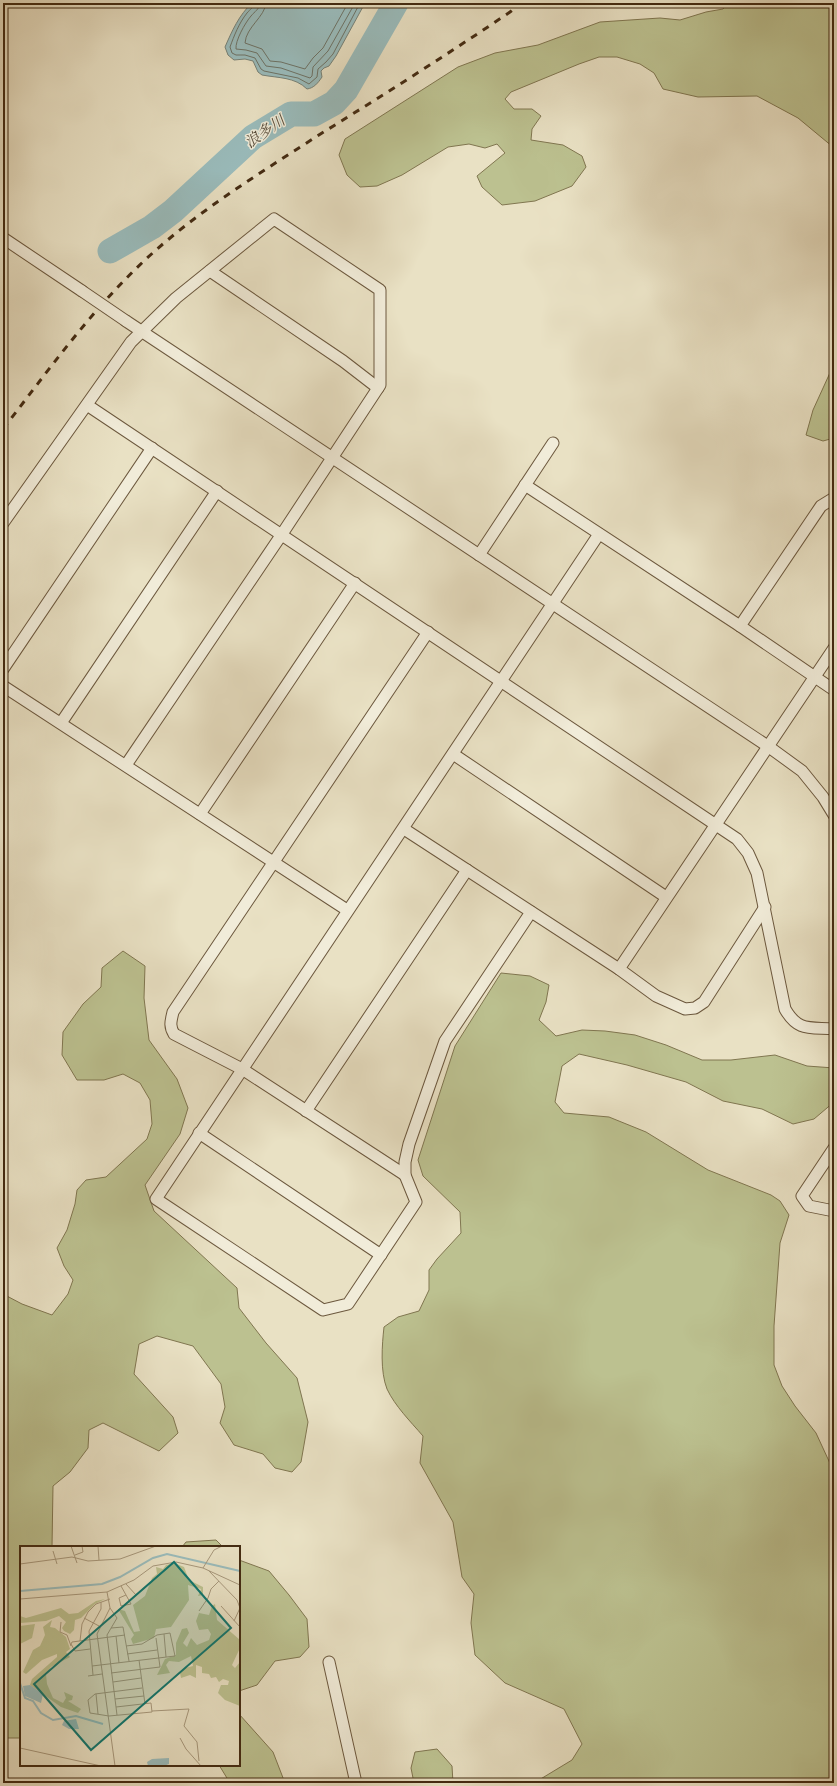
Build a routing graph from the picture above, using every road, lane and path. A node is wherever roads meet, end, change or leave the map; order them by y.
1 (3, 238) edge
2 (210, 271) junction
3 (141, 331) junction
4 (378, 388) junction
5 (87, 405) junction
6 (553, 443) dead end
7 (152, 448) junction
8 (332, 457) junction
9 (525, 485) junction
10 (217, 492) junction
11 (834, 498) edge
12 (3, 523) edge
13 (282, 534) junction
14 (600, 534) junction
15 (479, 555) junction
16 (355, 583) junction
17 (552, 603) junction
18 (740, 626) junction
19 (428, 632) junction
20 (834, 648) edge
21 (3, 669) edge
22 (815, 677) junction
23 (501, 680) junction
24 (3, 686) edge
25 (834, 690) edge
26 (61, 723) junction
27 (769, 747) junction
28 (453, 754) junction
29 (126, 765) junction
30 (200, 814) junction
31 (834, 815) edge
32 (716, 823) junction
33 (404, 829) junction
34 (273, 862) junction
35 (467, 870) junction
36 (666, 897) junction
37 (765, 907) junction
38 (347, 910) junction
39 (531, 912) junction
40 (618, 969) junction
41 (834, 1029) edge
42 (242, 1068) junction
43 (306, 1110) junction
44 (199, 1133) junction
45 (834, 1148) edge
46 (404, 1175) junction
47 (834, 1211) edge
48 (381, 1254) junction
49 (329, 1662) dead end
50 (356, 1783) edge

1 - 3 street, bridge
2 - 3 street
2 - 4 street
2 - 4 street
3 - 5 street
3 - 8 street
4 - 8 street
5 - 7 street
5 - 12 street
6 - 9 street
7 - 10 street
7 - 21 street
8 - 13 street
8 - 15 street
9 - 14 street
9 - 15 street
10 - 13 street
10 - 26 street
11 - 18 street
13 - 16 street
13 - 29 street
14 - 17 street
14 - 18 street
15 - 17 street
16 - 19 street
16 - 30 street
17 - 23 street
17 - 27 street
18 - 22 street
19 - 23 street
19 - 34 street
20 - 22 street
22 - 25 street
22 - 27 street
23 - 28 street
23 - 32 street
24 - 26 street
26 - 29 street
27 - 31 street
27 - 32 street
28 - 33 street
28 - 36 street
29 - 30 street
30 - 34 street
32 - 36 street
32 - 37 street
33 - 35 street
33 - 38 street
34 - 38 street
34 - 42 street
35 - 39 street
35 - 43 street
36 - 40 street
37 - 40 street
37 - 41 street
38 - 42 street
39 - 40 street
39 - 46 street
42 - 43 street
42 - 44 street
43 - 46 street
44 - 48 street
44 - 48 street
45 - 47 street
46 - 48 street
49 - 50 street

